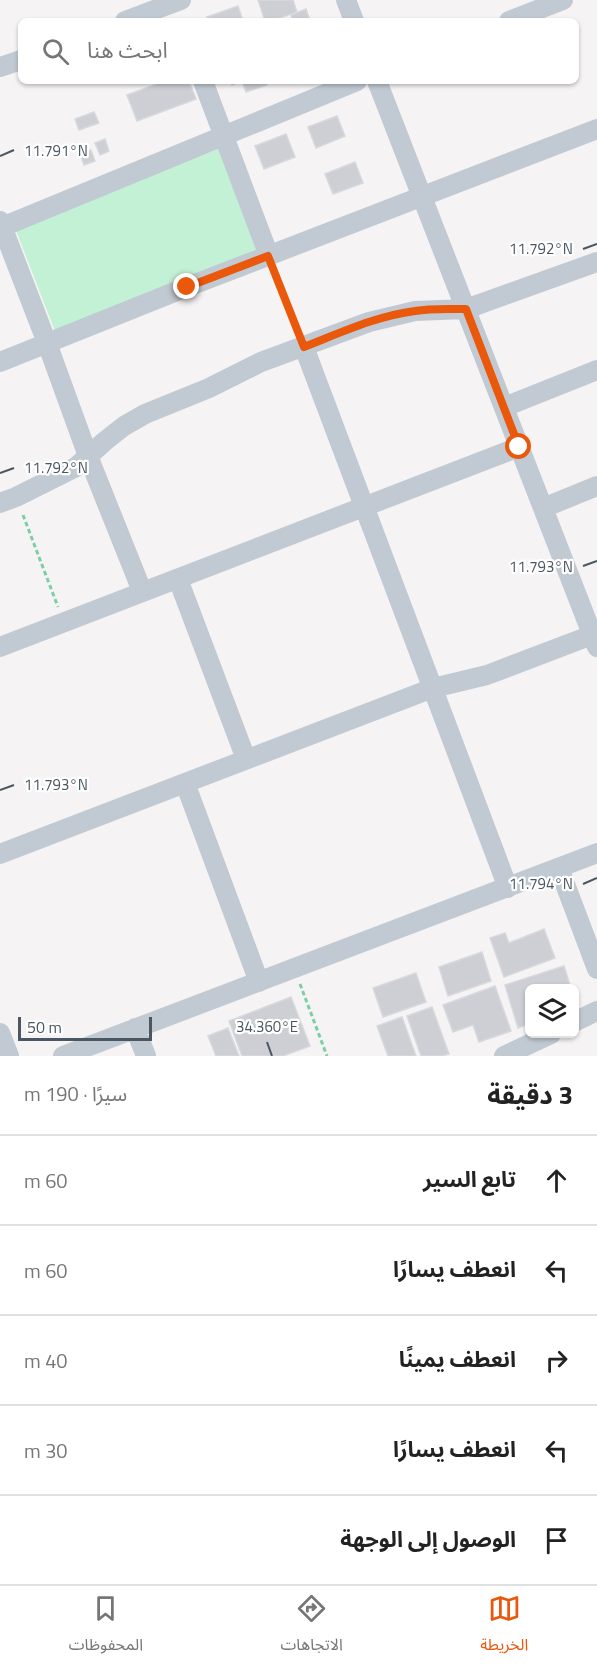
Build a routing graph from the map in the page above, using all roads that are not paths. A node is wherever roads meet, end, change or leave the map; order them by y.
1 (346, 0) edge
2 (563, 0) edge
3 (178, 8) edge
4 (137, 18) edge
5 (353, 18) edge
6 (517, 18) edge
7 (18, 61) edge
8 (0, 68) edge
9 (204, 84) edge
10 (350, 84) edge
11 (378, 84) edge
12 (597, 129) edge
13 (223, 137) junction
14 (422, 196) junction
15 (1, 224) edge
16 (268, 256) junction
17 (597, 262) edge
18 (466, 309) junction
19 (47, 344) junction
20 (304, 347) junction
21 (0, 362) edge
22 (597, 370) edge
23 (504, 406) junction
24 (519, 447) junction
25 (88, 456) junction
26 (597, 486) edge
27 (8, 500) edge
28 (363, 507) junction
29 (543, 508) junction
30 (178, 579) junction
31 (142, 591) junction
32 (591, 611) edge
33 (595, 641) edge
34 (0, 647) edge
35 (433, 688) junction
36 (246, 759) junction
37 (185, 783) junction
38 (0, 854) edge
39 (597, 854) edge
40 (559, 868) junction
41 (508, 888) junction
42 (597, 969) edge
43 (259, 982) junction
44 (597, 1011) edge
45 (579, 1020) edge
46 (135, 1028) junction
47 (0, 1033) edge
48 (542, 1038) edge
49 (9, 1056) edge
50 (63, 1056) edge
51 (146, 1056) edge
52 (504, 1056) edge

1 - 5 street
2 - 6 street
3 - 4 street
7 - 8 street
9 - 13 street
10 - 13 street
11 - 14 street
12 - 14 street
13 - 15 street
13 - 16 street
14 - 16 street
14 - 18 street
15 - 19 street
16 - 19 street
17 - 18 street
18 - 20 street
18 - 23 street
19 - 21 street
19 - 25 street
20 - 25 street
20 - 28 street
22 - 23 street
23 - 24 street
24 - 28 street
24 - 29 street
25 - 27 street
25 - 31 street
26 - 29 street
28 - 30 street
28 - 35 street
29 - 32 street
30 - 31 street
30 - 36 street
31 - 34 street
32 - 33 street
33 - 35 street
35 - 36 street
35 - 41 street
36 - 37 street
37 - 38 street
37 - 43 street
39 - 40 street
40 - 41 street
40 - 42 street
41 - 43 street
43 - 46 street
44 - 45 street
46 - 50 street
46 - 51 street
47 - 49 street
48 - 52 street

